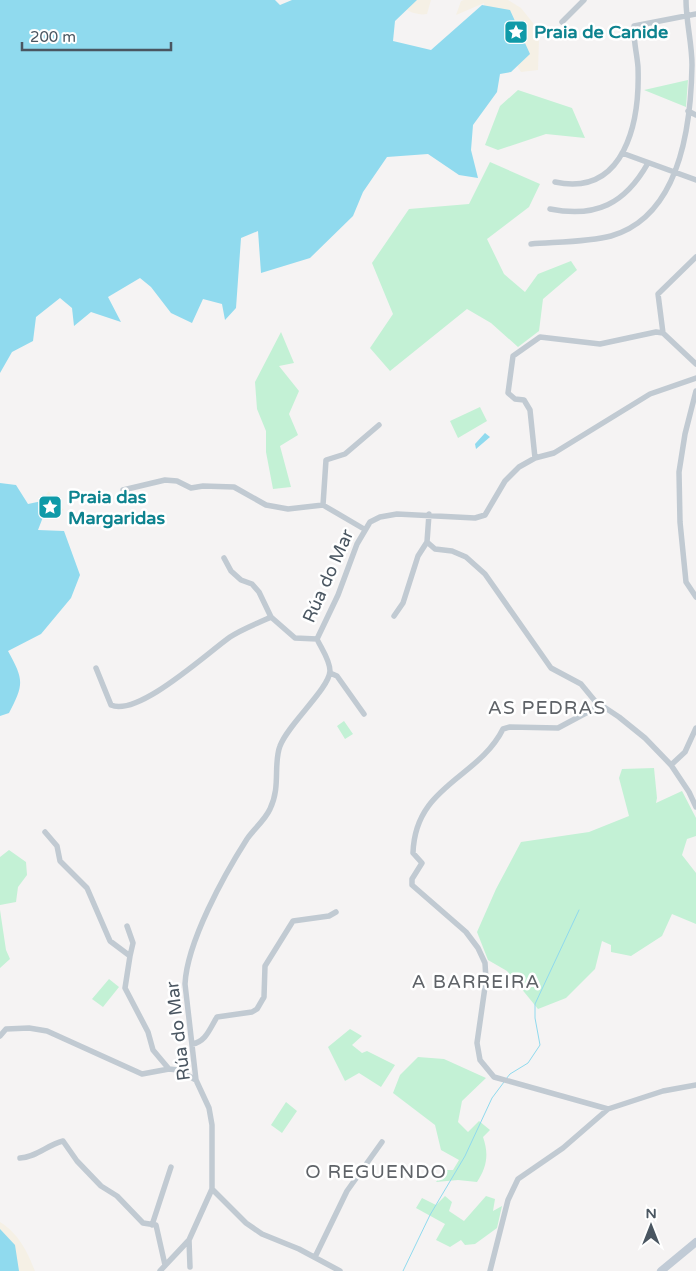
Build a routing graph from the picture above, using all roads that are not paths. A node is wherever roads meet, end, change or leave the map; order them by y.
1 (584, 0) edge
2 (686, 0) edge
3 (696, 14) edge
4 (686, 16) junction
5 (562, 22) dead end
6 (693, 77) edge
7 (688, 111) junction
8 (696, 115) edge
9 (622, 153) junction
10 (648, 163) junction
11 (674, 173) junction
12 (696, 180) edge
13 (555, 182) dead end
14 (550, 209) dead end
15 (531, 244) dead end
16 (696, 257) edge
17 (663, 333) junction
18 (696, 364) edge
19 (696, 378) edge
20 (696, 386) edge
21 (696, 391) edge
22 (379, 425) dead end
23 (535, 458) junction
24 (123, 490) dead end
25 (323, 505) junction
26 (429, 514) junction
27 (364, 529) junction
28 (427, 542) junction
29 (224, 558) dead end
30 (696, 598) edge
31 (394, 616) dead end
32 (271, 617) junction
33 (317, 639) junction
34 (96, 668) dead end
35 (330, 673) junction
36 (601, 706) junction
37 (364, 714) dead end
38 (696, 728) edge
39 (671, 765) junction
40 (696, 807) edge
41 (45, 832) dead end
42 (336, 912) dead end
43 (128, 926) dead end
44 (130, 956) junction
45 (0, 1036) edge
46 (192, 1044) junction
47 (168, 1069) junction
48 (196, 1080) junction
49 (696, 1085) edge
50 (608, 1109) junction
51 (382, 1142) dead end
52 (20, 1158) dead end
53 (171, 1167) dead end
54 (212, 1189) junction
55 (152, 1225) junction
56 (189, 1240) junction
57 (696, 1242) edge
58 (315, 1257) junction
59 (165, 1265) junction
60 (190, 1267) dead end
61 (160, 1271) edge
62 (340, 1271) edge
63 (490, 1271) edge
64 (661, 1271) edge

1 - 5 street
2 - 4 street
3 - 4 street
4 - 6 street
4 - 9 street
6 - 7 street
7 - 8 street
7 - 11 street
9 - 10 street
9 - 13 street
10 - 11 street
10 - 14 street
11 - 12 street
11 - 15 street
16 - 17 street
17 - 18 street
17 - 23 street
19 - 20 street
19 - 23 street, Rúa do Mar
21 - 30 street
22 - 25 street
23 - 26 street, Rúa do Mar
24 - 25 street
25 - 27 street
26 - 27 street, Rúa do Mar
26 - 28 street
27 - 33 street, Rúa do Mar
28 - 31 street
28 - 36 street
29 - 32 street
32 - 33 street
32 - 34 street
33 - 35 street, Rúa do Mar
35 - 37 street
35 - 46 street, Rúa do Mar
36 - 39 street
36 - 50 street
38 - 39 street
39 - 40 street
41 - 44 street
42 - 46 street
43 - 44 street
44 - 47 street
45 - 47 street
46 - 48 street, Rúa do Mar
47 - 48 street
48 - 54 street, Rúa do Mar
49 - 50 street
50 - 63 street
51 - 58 street
52 - 55 street
53 - 55 street
54 - 56 street, Rúa do Mar
54 - 58 street
55 - 59 street
56 - 59 street, Rúa do Mar
56 - 60 street, Rúa do Mar
57 - 64 main road
58 - 62 street
59 - 61 street, Rúa do Mar

